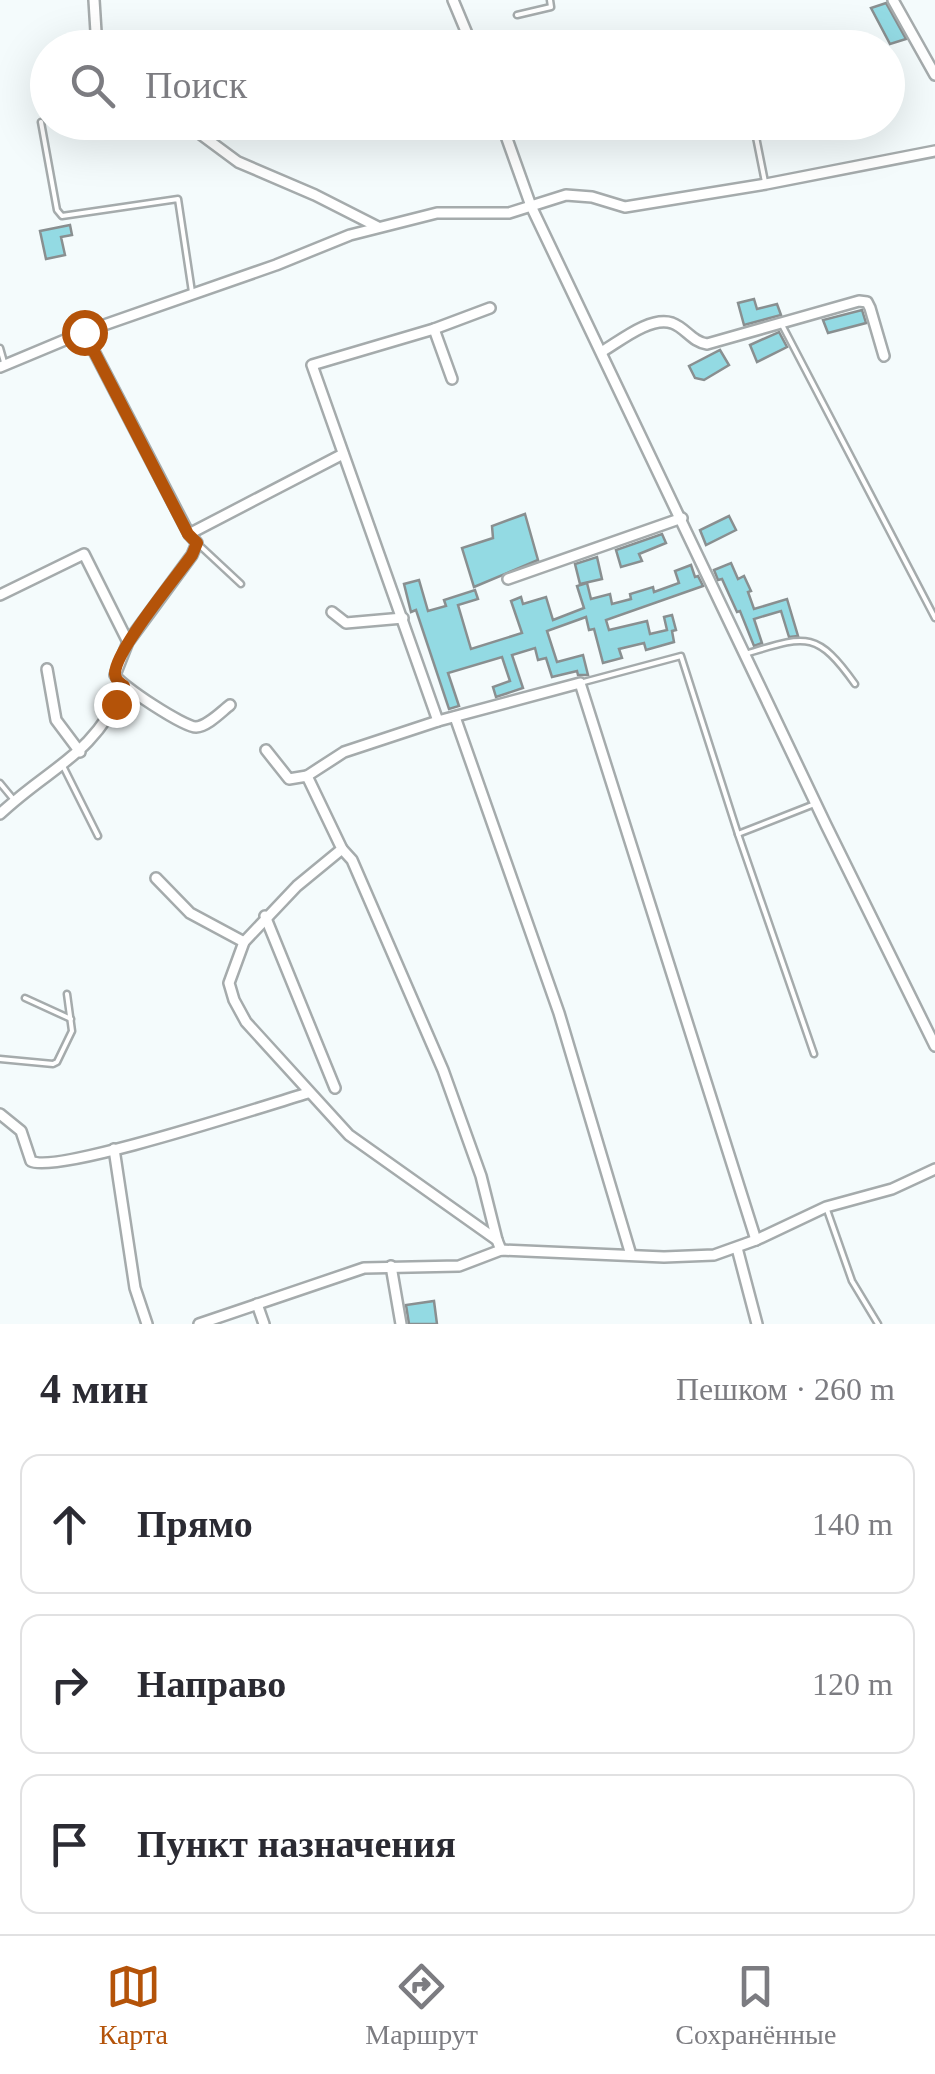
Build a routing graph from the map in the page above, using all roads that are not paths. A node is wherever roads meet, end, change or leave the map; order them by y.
1 (94, 0) edge
2 (453, 0) edge
3 (550, 0) edge
4 (893, 0) edge
5 (517, 15) dead end
6 (96, 30) edge
7 (465, 30) edge
8 (935, 74) edge
9 (44, 140) edge
10 (208, 140) edge
11 (507, 140) edge
12 (757, 140) edge
13 (935, 151) edge
14 (766, 184) junction
15 (531, 206) junction
16 (378, 228) junction
17 (192, 292) junction
18 (490, 308) dead end
19 (781, 323) junction
20 (434, 329) junction
21 (84, 332) junction
22 (0, 348) edge
23 (603, 351) junction
24 (884, 356) dead end
25 (2, 366) edge
26 (452, 380) dead end
27 (342, 454) junction
28 (682, 518) junction
29 (188, 534) junction
30 (197, 543) junction
31 (508, 580) dead end
32 (241, 584) dead end
33 (0, 595) edge
34 (332, 612) dead end
35 (403, 618) junction
36 (935, 618) edge
37 (128, 642) junction
38 (745, 654) junction
39 (47, 669) dead end
40 (580, 683) junction
41 (855, 684) dead end
42 (124, 686) junction
43 (230, 705) dead end
44 (455, 718) junction
45 (438, 721) junction
46 (266, 750) dead end
47 (80, 752) junction
48 (63, 766) junction
49 (307, 776) junction
50 (0, 783) edge
51 (14, 800) junction
52 (816, 804) junction
53 (0, 814) edge
54 (738, 834) junction
55 (98, 836) dead end
56 (342, 848) junction
57 (156, 878) dead end
58 (266, 916) junction
59 (244, 942) junction
60 (67, 994) dead end
61 (25, 998) dead end
62 (71, 1019) junction
63 (935, 1046) edge
64 (814, 1054) dead end
65 (0, 1059) edge
66 (336, 1088) dead end
67 (308, 1093) junction
68 (0, 1114) edge
69 (114, 1149) junction
70 (935, 1169) edge
71 (826, 1207) junction
72 (756, 1240) junction
73 (499, 1245) junction
74 (738, 1248) junction
75 (631, 1256) junction
76 (391, 1266) junction
77 (257, 1304) junction
78 (148, 1324) edge
79 (199, 1324) edge
80 (264, 1324) edge
81 (401, 1324) edge
82 (757, 1324) edge
83 (878, 1324) edge

1 - 6 street
2 - 7 street
3 - 5 lane
4 - 8 street
9 - 17 lane
10 - 16 street
11 - 15 street
12 - 14 lane
13 - 14 street
14 - 15 street
15 - 16 street
15 - 23 street
16 - 17 street
17 - 21 street
18 - 20 street
19 - 23 street
19 - 24 street
19 - 36 lane
20 - 26 street
20 - 27 street
21 - 25 street
21 - 29 street
22 - 25 lane
23 - 28 street
27 - 29 street
27 - 35 street
28 - 31 street
28 - 38 street
29 - 30 street
30 - 32 lane
30 - 37 street
33 - 37 street
34 - 35 street
35 - 45 street
37 - 42 street
38 - 41 lane
38 - 52 street
39 - 47 street
40 - 44 street
40 - 54 lane
40 - 72 street
42 - 43 street
42 - 47 street
44 - 45 street
44 - 75 street
45 - 49 street
46 - 49 street
47 - 48 street
48 - 51 street
48 - 55 lane
49 - 56 street
50 - 51 lane
51 - 53 street
52 - 54 lane
52 - 63 street
54 - 64 lane
56 - 58 street
56 - 73 street
57 - 59 street
58 - 59 street
58 - 66 street
59 - 67 street
60 - 62 lane
61 - 62 lane
62 - 65 lane
67 - 69 street
67 - 73 street
68 - 69 street
69 - 78 street
70 - 71 street
71 - 72 street
71 - 83 lane
72 - 74 street
73 - 75 street
73 - 76 street
74 - 75 street
74 - 82 street
76 - 77 street
76 - 81 street
77 - 79 street
77 - 80 street

